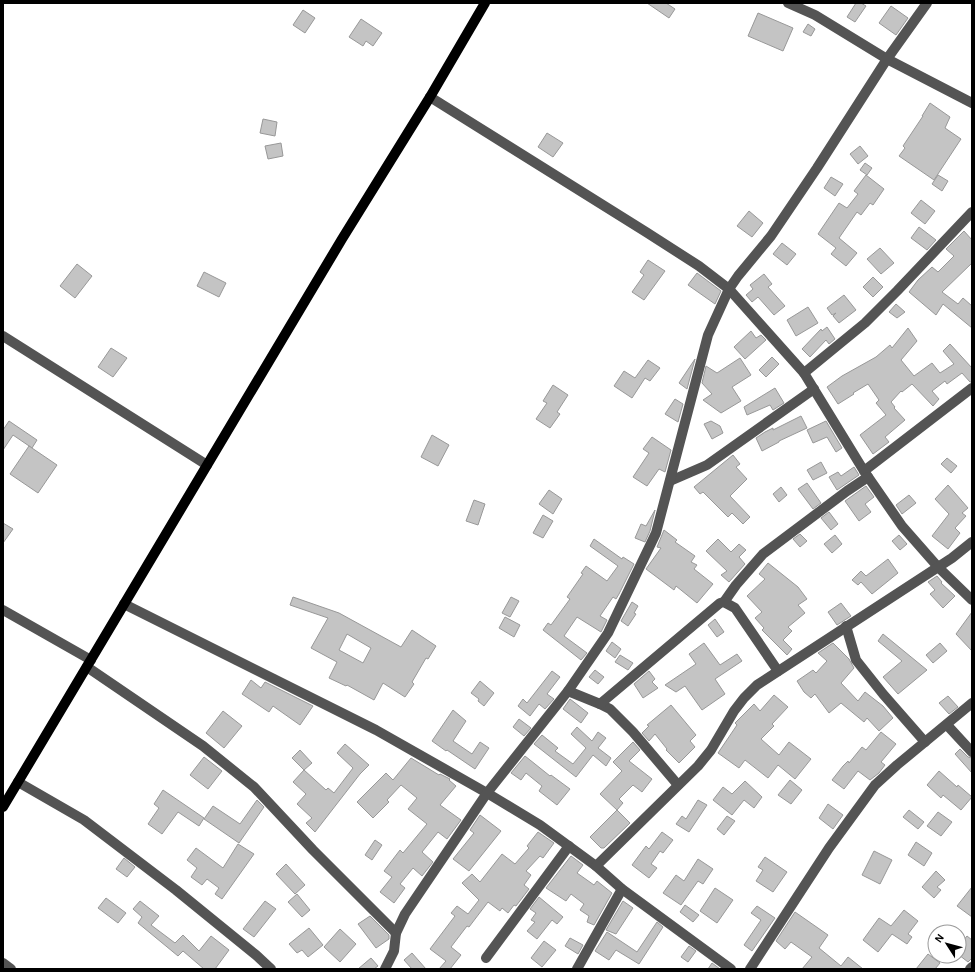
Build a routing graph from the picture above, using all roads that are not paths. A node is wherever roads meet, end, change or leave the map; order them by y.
1 (485, 3) edge
2 (788, 3) edge
3 (927, 3) edge
4 (887, 59) junction
5 (430, 97) junction
6 (972, 103) edge
7 (972, 212) edge
8 (729, 289) junction
9 (3, 336) edge
10 (804, 373) junction
11 (972, 388) edge
12 (814, 390) junction
13 (207, 465) junction
14 (866, 474) junction
15 (670, 481) junction
16 (972, 542) edge
17 (938, 567) junction
18 (972, 600) edge
19 (724, 602) junction
20 (124, 604) junction
21 (3, 610) edge
22 (846, 626) junction
23 (89, 663) junction
24 (778, 671) junction
25 (568, 691) junction
26 (600, 704) junction
27 (972, 704) edge
28 (947, 725) junction
29 (925, 742) junction
30 (972, 752) edge
31 (18, 782) junction
32 (678, 785) junction
33 (487, 793) junction
34 (3, 807) edge
35 (569, 846) junction
36 (596, 866) junction
37 (622, 889) junction
38 (396, 933) junction
39 (486, 958) dead end
40 (3, 963) edge
41 (11, 969) edge
42 (270, 969) edge
43 (385, 969) edge
44 (577, 969) edge
45 (730, 969) edge
46 (750, 969) edge

1 - 5 main road
2 - 4 street
3 - 4 street
4 - 6 street
4 - 8 street
5 - 8 street
5 - 13 main road
7 - 10 street
8 - 10 street
8 - 15 street
9 - 13 street
10 - 12 street
11 - 14 street
12 - 14 street
12 - 15 street
13 - 20 main road
14 - 17 street
14 - 19 street
15 - 25 street
16 - 17 street
17 - 18 street
17 - 22 street
19 - 24 street
19 - 26 street
20 - 23 main road
20 - 33 street
21 - 23 street
22 - 24 street
22 - 29 street
23 - 31 main road
23 - 38 street
24 - 32 street
25 - 26 street
25 - 33 street
26 - 32 street
27 - 28 street
28 - 29 street
28 - 30 street
29 - 46 street
31 - 34 main road
31 - 42 street
32 - 36 street
33 - 35 street
33 - 38 street
35 - 36 street
35 - 39 street
36 - 37 street
37 - 44 street
37 - 45 street
38 - 43 street
40 - 41 street

